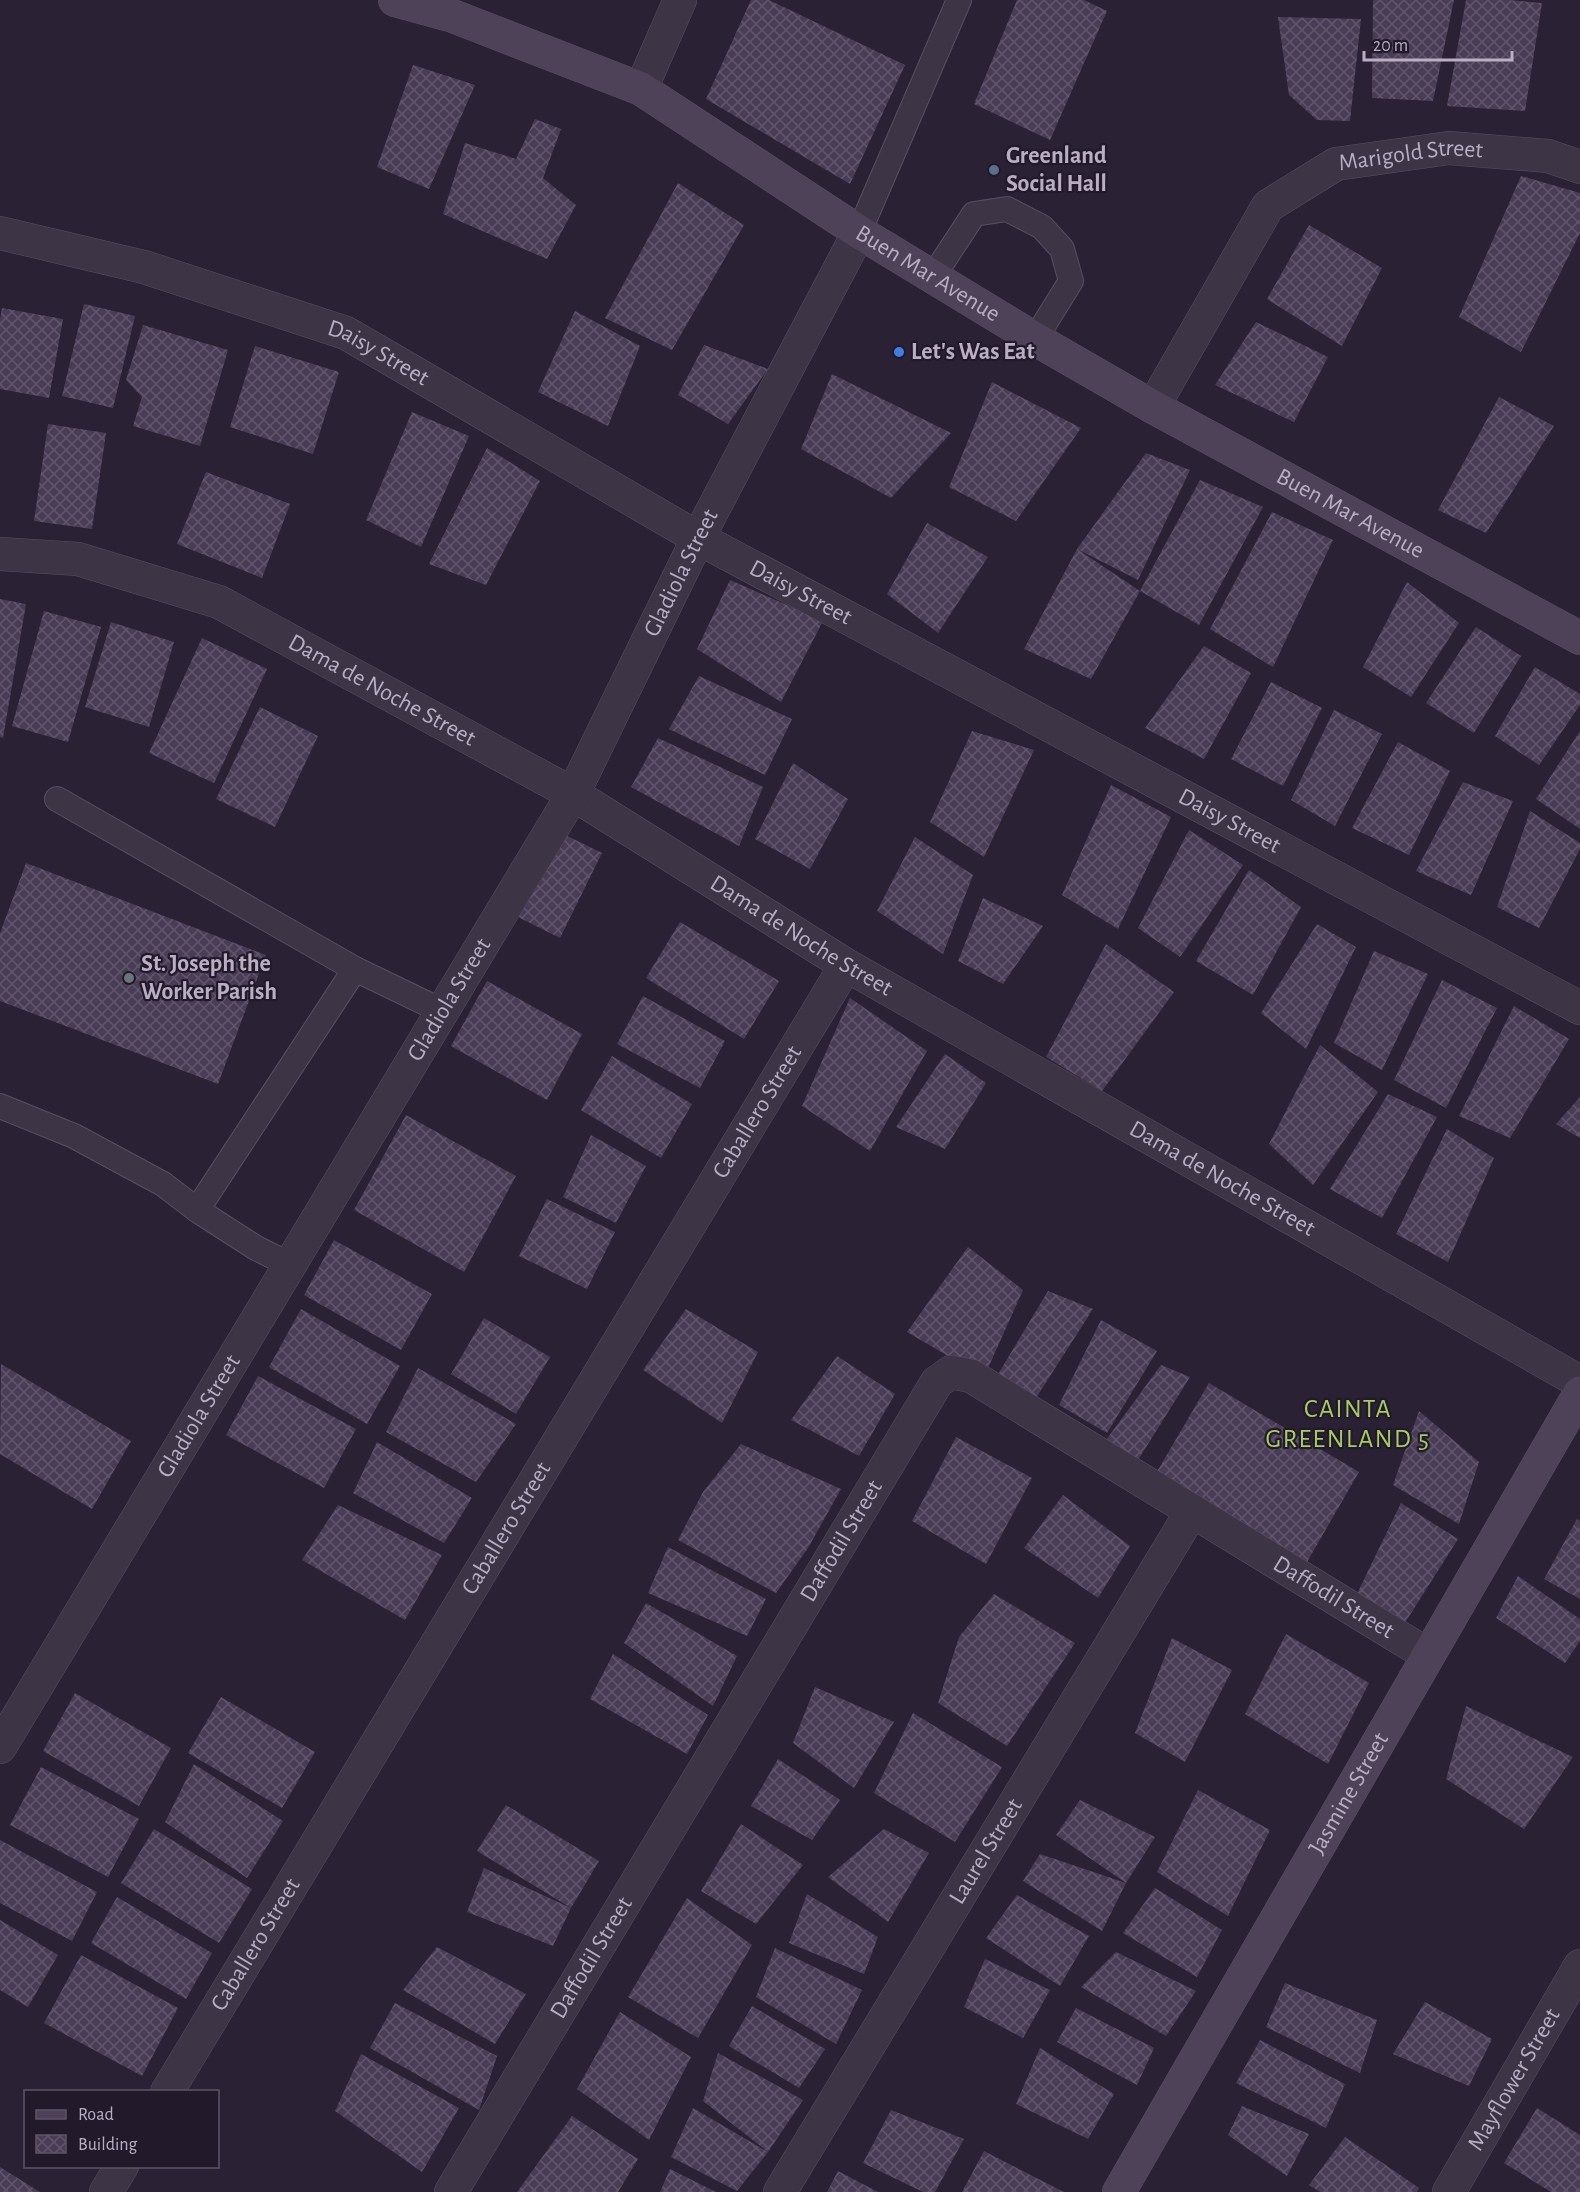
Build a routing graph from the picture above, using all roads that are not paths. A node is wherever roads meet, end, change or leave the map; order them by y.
1 (395, 0) edge
2 (680, 0) edge
3 (959, 0) edge
4 (641, 89) junction
5 (1580, 167) edge
6 (859, 232) junction
7 (0, 233) edge
8 (932, 278) junction
9 (1035, 339) junction
10 (1153, 406) junction
11 (698, 538) junction
12 (0, 554) edge
13 (1580, 638) edge
14 (573, 794) junction
15 (57, 798) dead end
16 (846, 965) junction
17 (355, 969) junction
18 (1580, 1008) edge
19 (442, 1011) junction
20 (0, 1106) edge
21 (197, 1210) junction
22 (290, 1265) junction
23 (1580, 1382) edge
24 (1580, 1393) edge
25 (1192, 1511) junction
26 (1428, 1654) junction
27 (0, 1747) edge
28 (1580, 1966) edge
29 (168, 2090) edge
30 (121, 2168) edge
31 (463, 2188) edge
32 (106, 2192) edge
33 (780, 2192) edge
34 (1119, 2192) edge
35 (1449, 2192) edge

1 - 4 street, Buen Mar Avenue
2 - 4 street
3 - 6 lane
4 - 6 street, Buen Mar Avenue
5 - 10 street, Marigold Street
6 - 8 street, Buen Mar Avenue
6 - 11 street, Gladiola Street
7 - 11 street, Daisy Street
8 - 9 street, Buen Mar Avenue
8 - 9 lane
9 - 10 street, Buen Mar Avenue
10 - 13 street, Buen Mar Avenue
11 - 14 street, Gladiola Street
11 - 18 street, Daisy Street
12 - 14 street, Dama de Noche Street
14 - 16 street, Dama de Noche Street
14 - 19 street, Gladiola Street
15 - 17 lane
16 - 23 street, Dama de Noche Street
16 - 29 street, Caballero Street
17 - 19 lane
17 - 21 lane
19 - 22 street, Gladiola Street
20 - 21 lane
21 - 22 lane
22 - 27 street, Gladiola Street
24 - 26 street, Jasmine Street
25 - 26 street, Daffodil Street
25 - 31 street, Daffodil Street
25 - 33 street, Laurel Street
26 - 34 street, Jasmine Street
28 - 35 street, Mayflower Street
30 - 32 street

